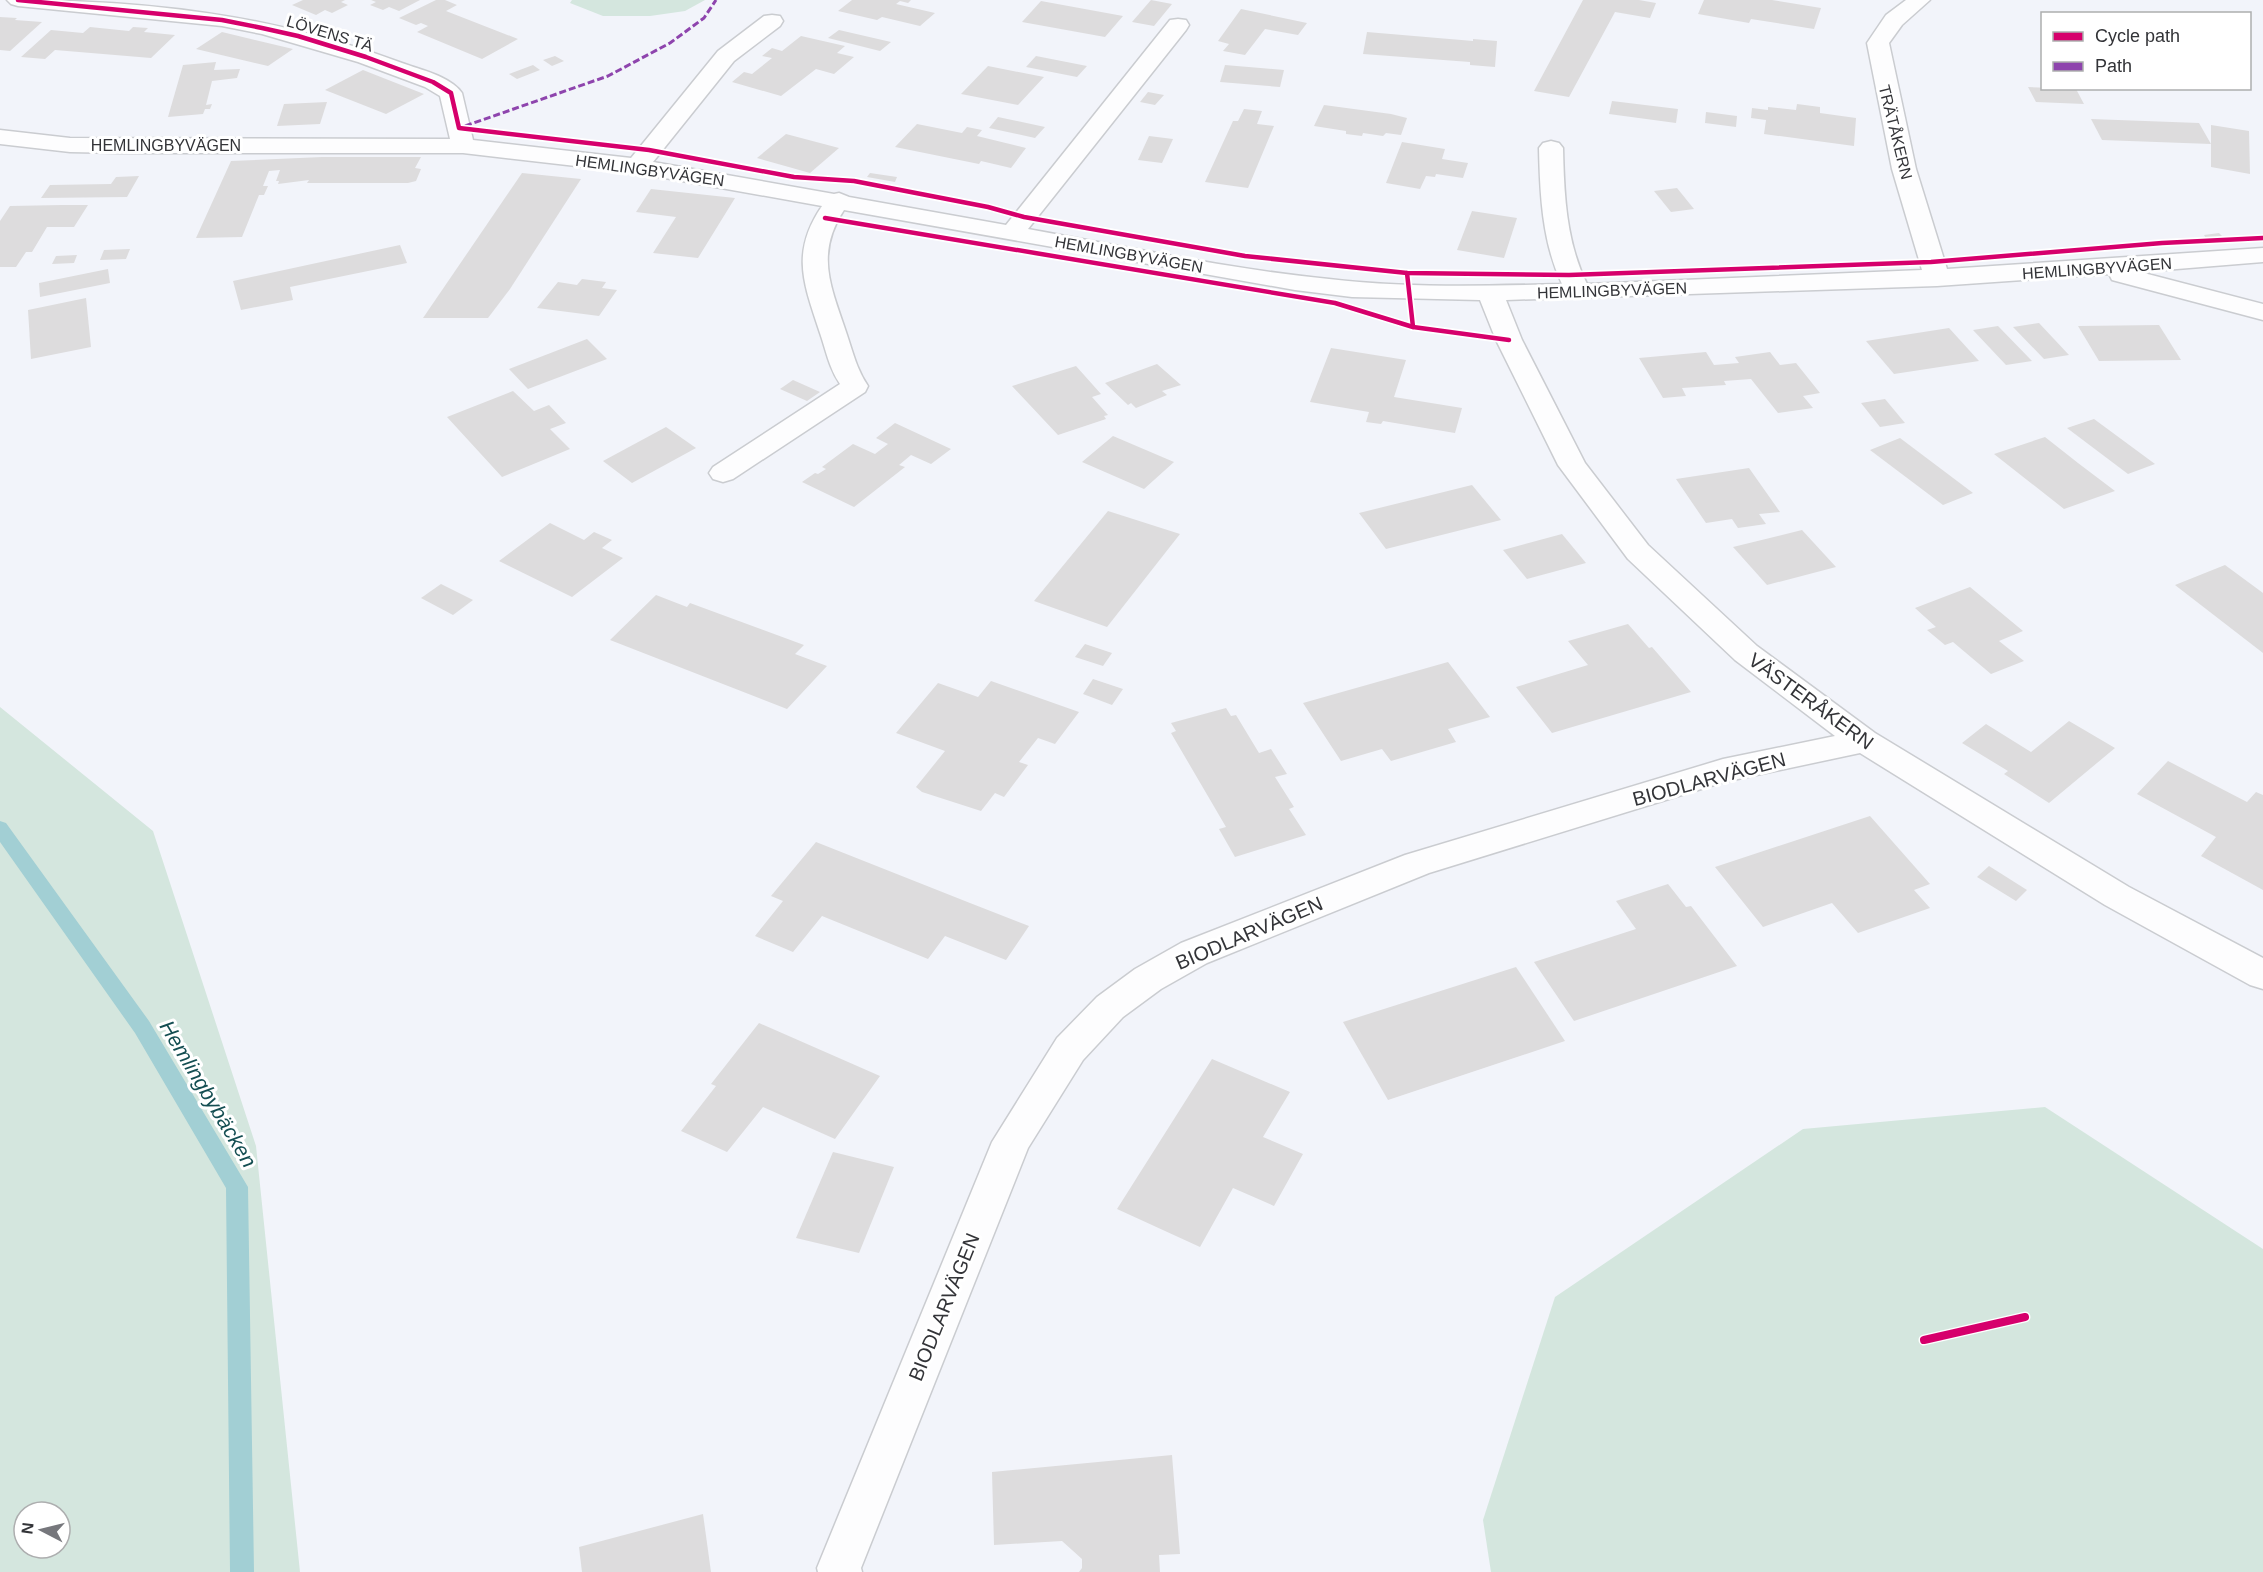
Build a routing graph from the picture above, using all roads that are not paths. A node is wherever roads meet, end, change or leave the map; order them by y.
1 (18, 0) edge
2 (1919, 0) edge
3 (771, 21) dead end
4 (1178, 25) dead end
5 (0, 137) edge
6 (463, 146) junction
7 (1551, 148) dead end
8 (637, 166) junction
9 (839, 200) junction
10 (1012, 233) junction
11 (2263, 255) edge
12 (2099, 269) junction
13 (1937, 278) junction
14 (1578, 292) junction
15 (1490, 293) junction
16 (2263, 312) edge
17 (723, 473) dead end
18 (1864, 741) junction
19 (2263, 975) edge
20 (840, 1572) edge

1 - 6 street, LÖVENS TÄ
2 - 13 street, TRÄTÅKERN
3 - 8 street
4 - 10 street
5 - 6 street, HEMLINGBYVÄGEN
6 - 8 street, HEMLINGBYVÄGEN
7 - 14 street
8 - 9 street, HEMLINGBYVÄGEN
9 - 10 street, HEMLINGBYVÄGEN
9 - 17 street
10 - 15 street, HEMLINGBYVÄGEN
11 - 12 street, HEMLINGBYVÄGEN
12 - 13 street, HEMLINGBYVÄGEN
12 - 16 street
13 - 14 street, HEMLINGBYVÄGEN
14 - 15 street, HEMLINGBYVÄGEN
15 - 18 street, VÄSTERÅKERN
18 - 19 street, VÄSTERÅKERN
18 - 20 street, BIODLARVÄGEN

